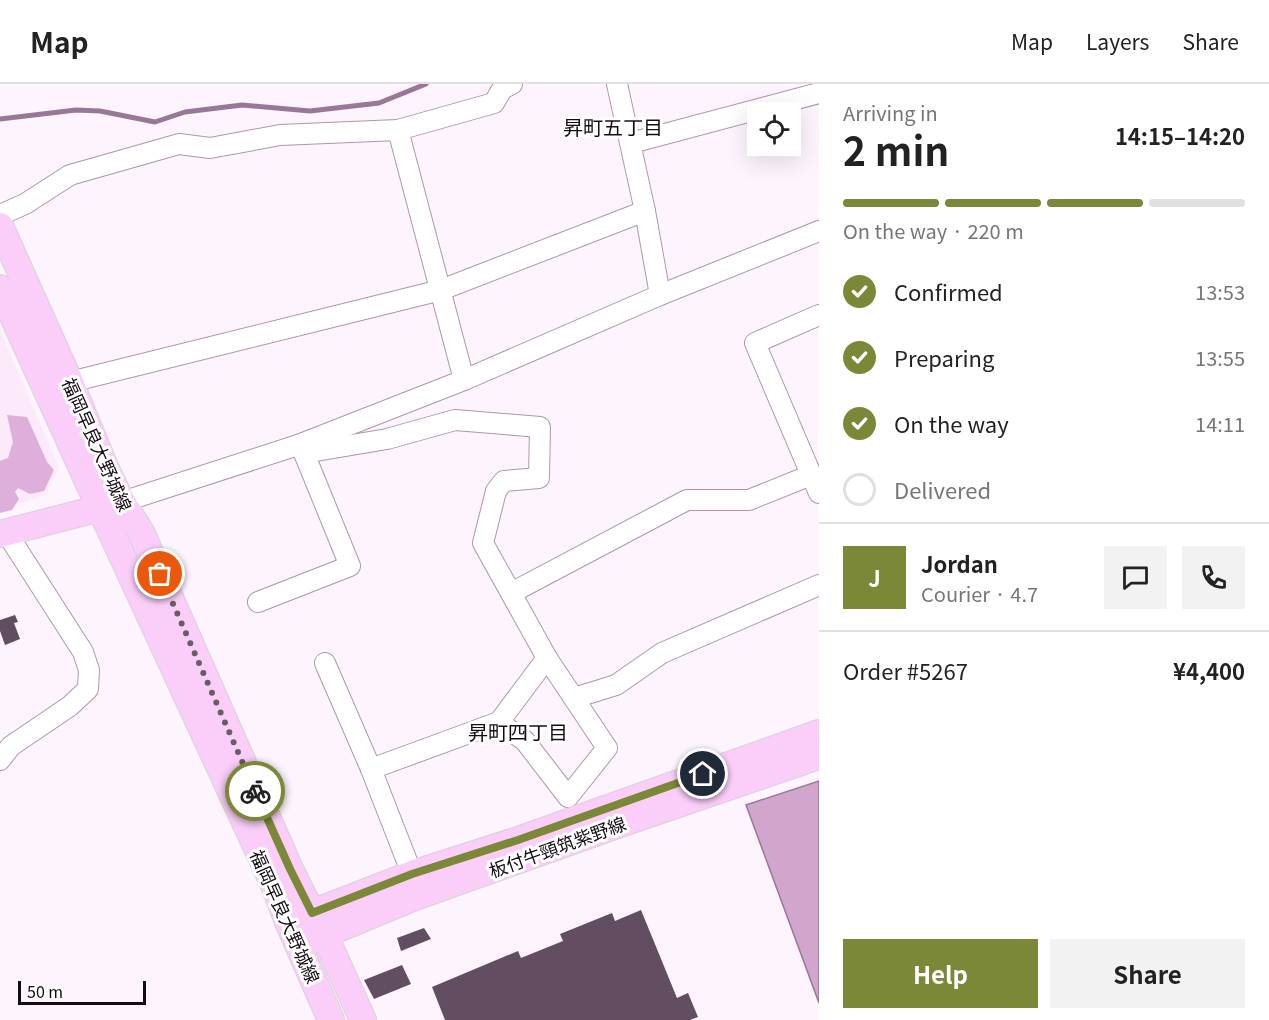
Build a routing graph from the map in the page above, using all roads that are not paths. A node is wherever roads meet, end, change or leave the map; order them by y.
1 (512, 84) edge
2 (617, 84) edge
3 (819, 93) edge
4 (398, 130) junction
5 (631, 143) junction
6 (645, 211) junction
7 (0, 215) edge
8 (0, 226) edge
9 (819, 231) edge
10 (0, 288) edge
11 (441, 290) junction
12 (660, 295) junction
13 (819, 315) edge
14 (464, 380) junction
15 (70, 382) junction
16 (301, 449) junction
17 (815, 484) edge
18 (111, 505) junction
19 (3, 533) edge
20 (819, 585) edge
21 (511, 593) junction
22 (258, 602) dead end
23 (547, 658) junction
24 (325, 663) dead end
25 (574, 698) junction
26 (499, 722) junction
27 (819, 733) edge
28 (819, 756) edge
29 (0, 760) edge
30 (371, 769) junction
31 (412, 874) junction
32 (288, 922) junction
33 (318, 923) junction
34 (299, 946) junction
35 (331, 1020) edge
36 (363, 1020) edge

1 - 4 street
2 - 5 street
3 - 5 street
4 - 7 street
4 - 11 street
5 - 6 street
6 - 11 street
6 - 12 street
8 - 15 main road, 福岡早良大野城線
9 - 12 street
10 - 18 main road, 福岡早良大野城線
11 - 14 street
11 - 15 street
12 - 14 street
13 - 17 street
14 - 16 street
15 - 18 main road, 福岡早良大野城線
16 - 18 street
16 - 21 street
16 - 22 street
17 - 21 street
18 - 19 main road
18 - 32 main road, 福岡早良大野城線
18 - 33 main road, 福岡早良大野城線
19 - 29 street
20 - 25 street
21 - 23 street
23 - 25 street
23 - 26 street
24 - 30 street
25 - 26 street
26 - 30 street
27 - 31 main road, 板付牛頸筑紫野線
28 - 33 main road, 板付牛頸筑紫野線
30 - 31 street
31 - 33 main road, 板付牛頸筑紫野線
32 - 33 main road, 板付牛頸筑紫野線
32 - 34 main road, 福岡早良大野城線
33 - 34 main road, 板付牛頸筑紫野線
33 - 36 main road, 福岡早良大野城線
34 - 35 main road, 福岡早良大野城線

